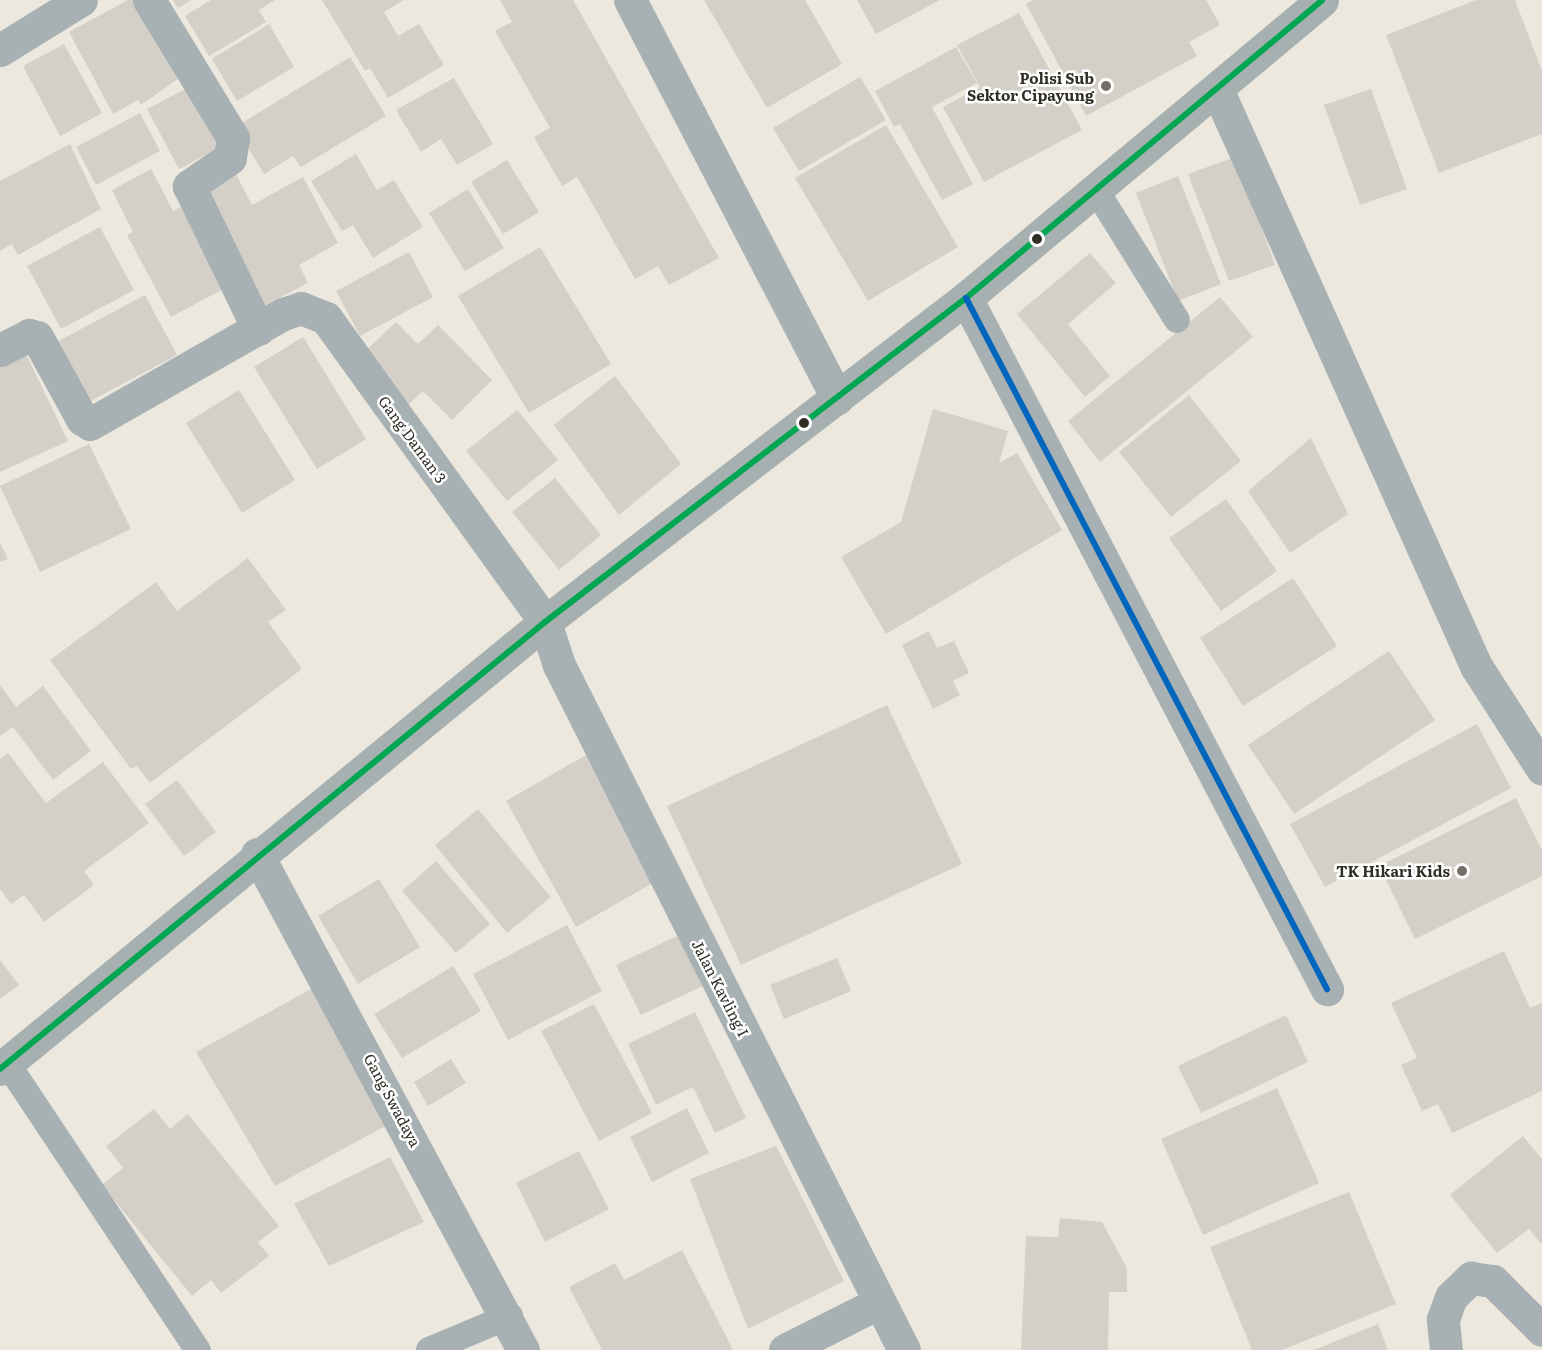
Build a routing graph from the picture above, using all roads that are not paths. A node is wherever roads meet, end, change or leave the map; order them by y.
1 (81, 0) edge
2 (149, 0) edge
3 (630, 0) edge
4 (1322, 0) edge
5 (0, 50) edge
6 (1217, 89) junction
7 (1096, 190) junction
8 (966, 298) junction
9 (1177, 320) dead end
10 (258, 329) junction
11 (0, 350) edge
12 (837, 398) junction
13 (545, 622) junction
14 (1542, 769) edge
15 (257, 854) junction
16 (1327, 989) dead end
17 (3, 1066) edge
18 (878, 1303) junction
19 (510, 1316) junction
20 (1542, 1330) edge
21 (198, 1350) edge
22 (429, 1350) edge
23 (523, 1350) edge
24 (785, 1350) edge
25 (904, 1350) edge
26 (1446, 1350) edge

1 - 5 street
2 - 10 street
3 - 12 street
4 - 6 main road
6 - 7 main road
6 - 14 street
7 - 8 main road
7 - 9 lane
8 - 12 main road
8 - 16 street
10 - 11 street, Gang Daman 3
10 - 13 street, Gang Daman 3
12 - 13 main road
13 - 15 main road
13 - 18 street, Jalan Kavling I
15 - 17 main road
15 - 19 street, Gang Swadaya
17 - 21 lane
18 - 24 street
18 - 25 street, Jalan Kavling I
19 - 22 lane
19 - 23 street, Gang Swadaya
20 - 26 street

